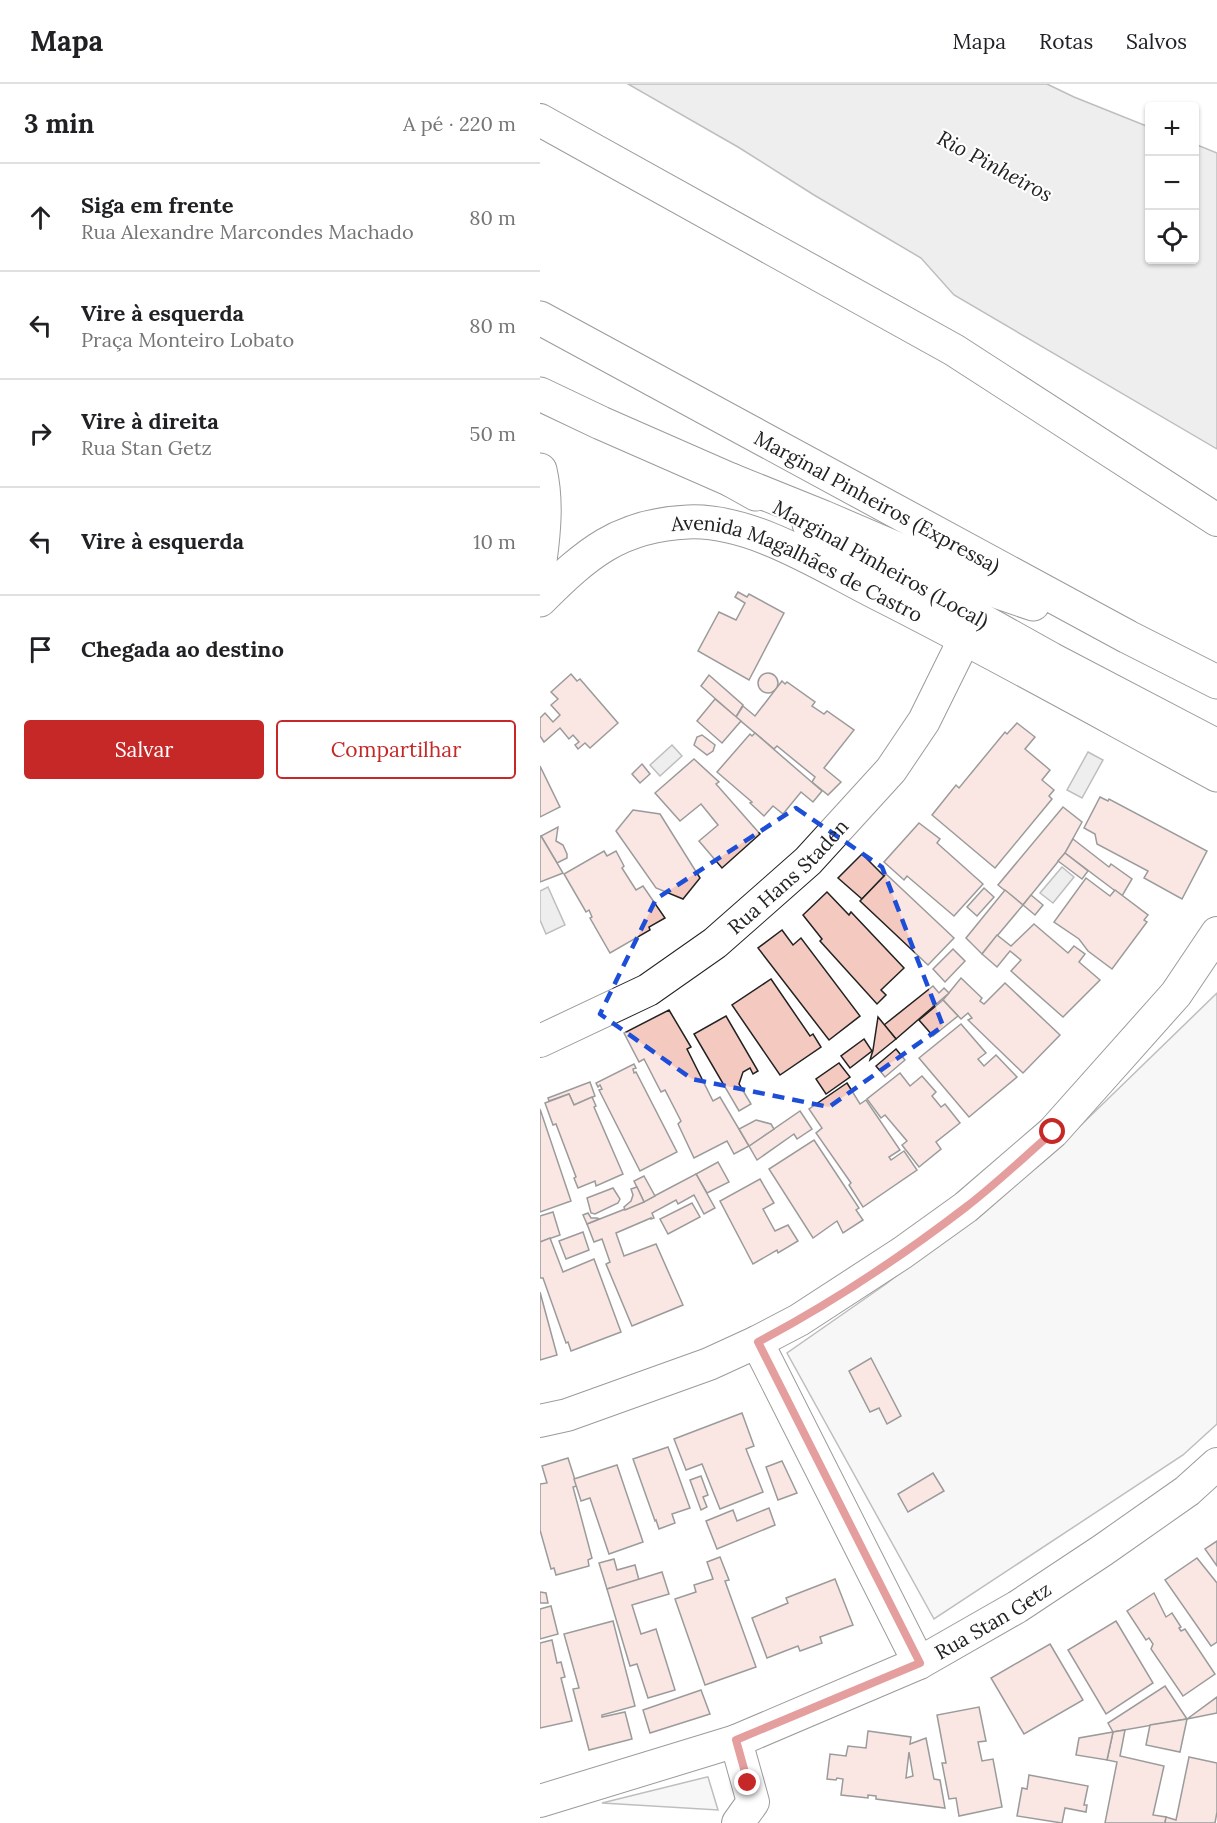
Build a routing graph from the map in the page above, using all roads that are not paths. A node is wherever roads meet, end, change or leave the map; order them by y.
1 (540, 120) edge
2 (540, 318) edge
3 (540, 394) edge
4 (540, 470) edge
5 (731, 480) junction
6 (1217, 520) edge
7 (540, 561) edge
8 (540, 600) edge
9 (1128, 637) junction
10 (965, 638) junction
11 (1217, 682) edge
12 (1217, 746) edge
13 (1217, 775) edge
14 (1217, 933) edge
15 (540, 1041) edge
16 (758, 1342) junction
17 (540, 1421) edge
18 (1217, 1464) edge
19 (920, 1663) junction
20 (736, 1740) junction
21 (540, 1801) edge
22 (754, 1816) edge

1 - 6 street
2 - 9 main road, Marginal Pinheiros (Expressa)
3 - 5 main road, Marginal Pinheiros (Local)
4 - 7 main road
5 - 9 main road
5 - 12 main road, Marginal Pinheiros (Local)
8 - 10 main road, Avenida Magalhães de Castro
9 - 11 main road, Marginal Pinheiros (Expressa)
10 - 13 main road, Avenida Magalhães de Castro
10 - 15 street, Rua Hans Staden
14 - 16 street
16 - 17 street
16 - 19 street
18 - 19 street, Rua Stan Getz
19 - 20 street, Rua Stan Getz
20 - 21 street, Rua Stan Getz
20 - 22 street

